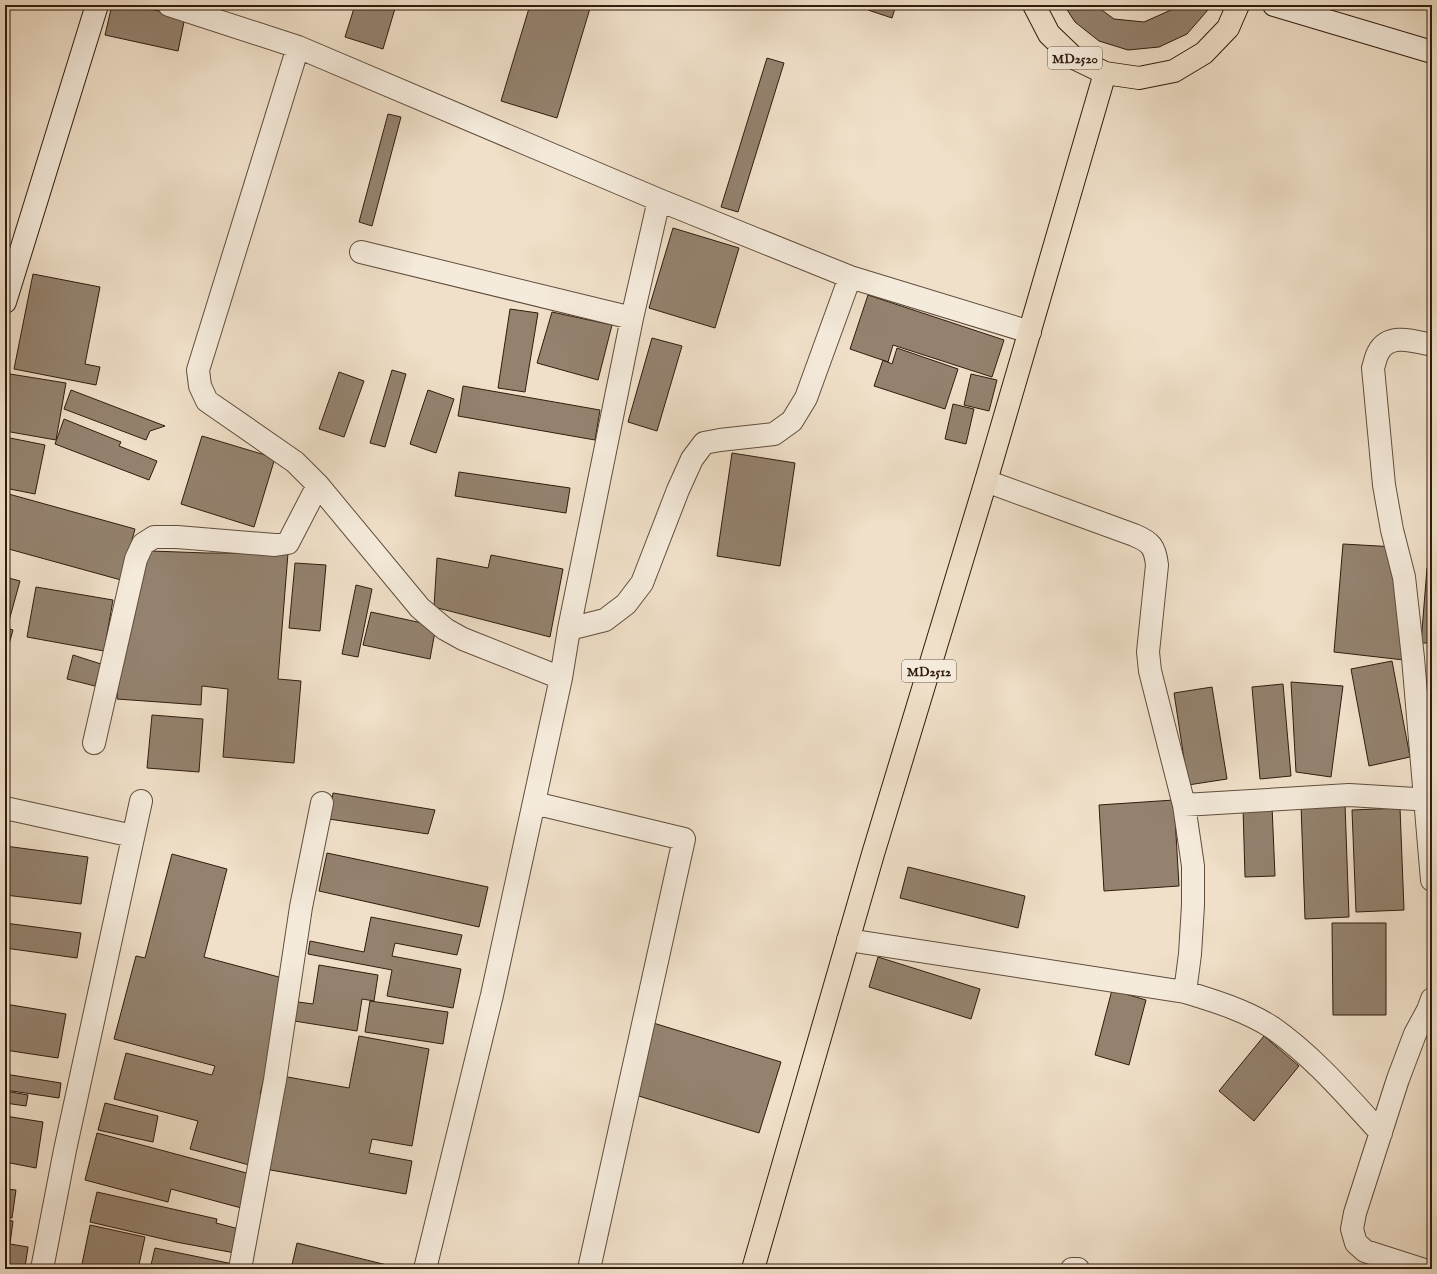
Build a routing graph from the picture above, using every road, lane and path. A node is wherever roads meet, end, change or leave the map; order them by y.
1 (97, 5) edge
2 (169, 5) edge
3 (1034, 5) edge
4 (1238, 5) edge
5 (1274, 5) edge
6 (298, 47) junction
7 (1432, 52) edge
8 (1105, 73) junction
9 (659, 200) junction
10 (361, 252) dead end
11 (850, 278) junction
12 (5, 302) edge
13 (632, 318) junction
14 (1030, 332) junction
15 (1432, 345) edge
16 (986, 481) junction
17 (318, 485) junction
18 (569, 629) junction
19 (561, 678) junction
20 (94, 743) dead end
21 (1429, 799) edge
22 (140, 801) dead end
23 (322, 803) dead end
24 (534, 803) junction
25 (1184, 805) junction
26 (5, 808) edge
27 (133, 836) junction
28 (1432, 880) edge
29 (848, 940) junction
30 (1186, 987) junction
31 (1432, 999) edge
32 (1383, 1126) junction
33 (42, 1269) edge
34 (240, 1269) edge
35 (425, 1269) edge
36 (589, 1269) edge
37 (753, 1269) edge
38 (1072, 1269) edge
39 (1078, 1269) edge
40 (1421, 1269) edge

1 - 12 street
2 - 6 street
3 - 8 main road, MD2520
4 - 8 main road, MD2520
5 - 7 street
6 - 9 street
6 - 17 street
8 - 14 main road, MD2512
9 - 11 street
9 - 13 street
10 - 13 street
11 - 14 street
11 - 18 street
13 - 18 street
14 - 16 main road, MD2512
15 - 21 street
16 - 25 street
16 - 29 main road, MD2512
17 - 19 street
17 - 20 street
18 - 19 street
19 - 24 street
21 - 25 street
21 - 28 street
22 - 27 street
23 - 34 street
24 - 35 street
24 - 36 street
25 - 30 street
26 - 27 street
27 - 33 street
29 - 30 street
29 - 37 main road, MD2512
30 - 32 street
31 - 32 street
32 - 40 street
38 - 39 street

